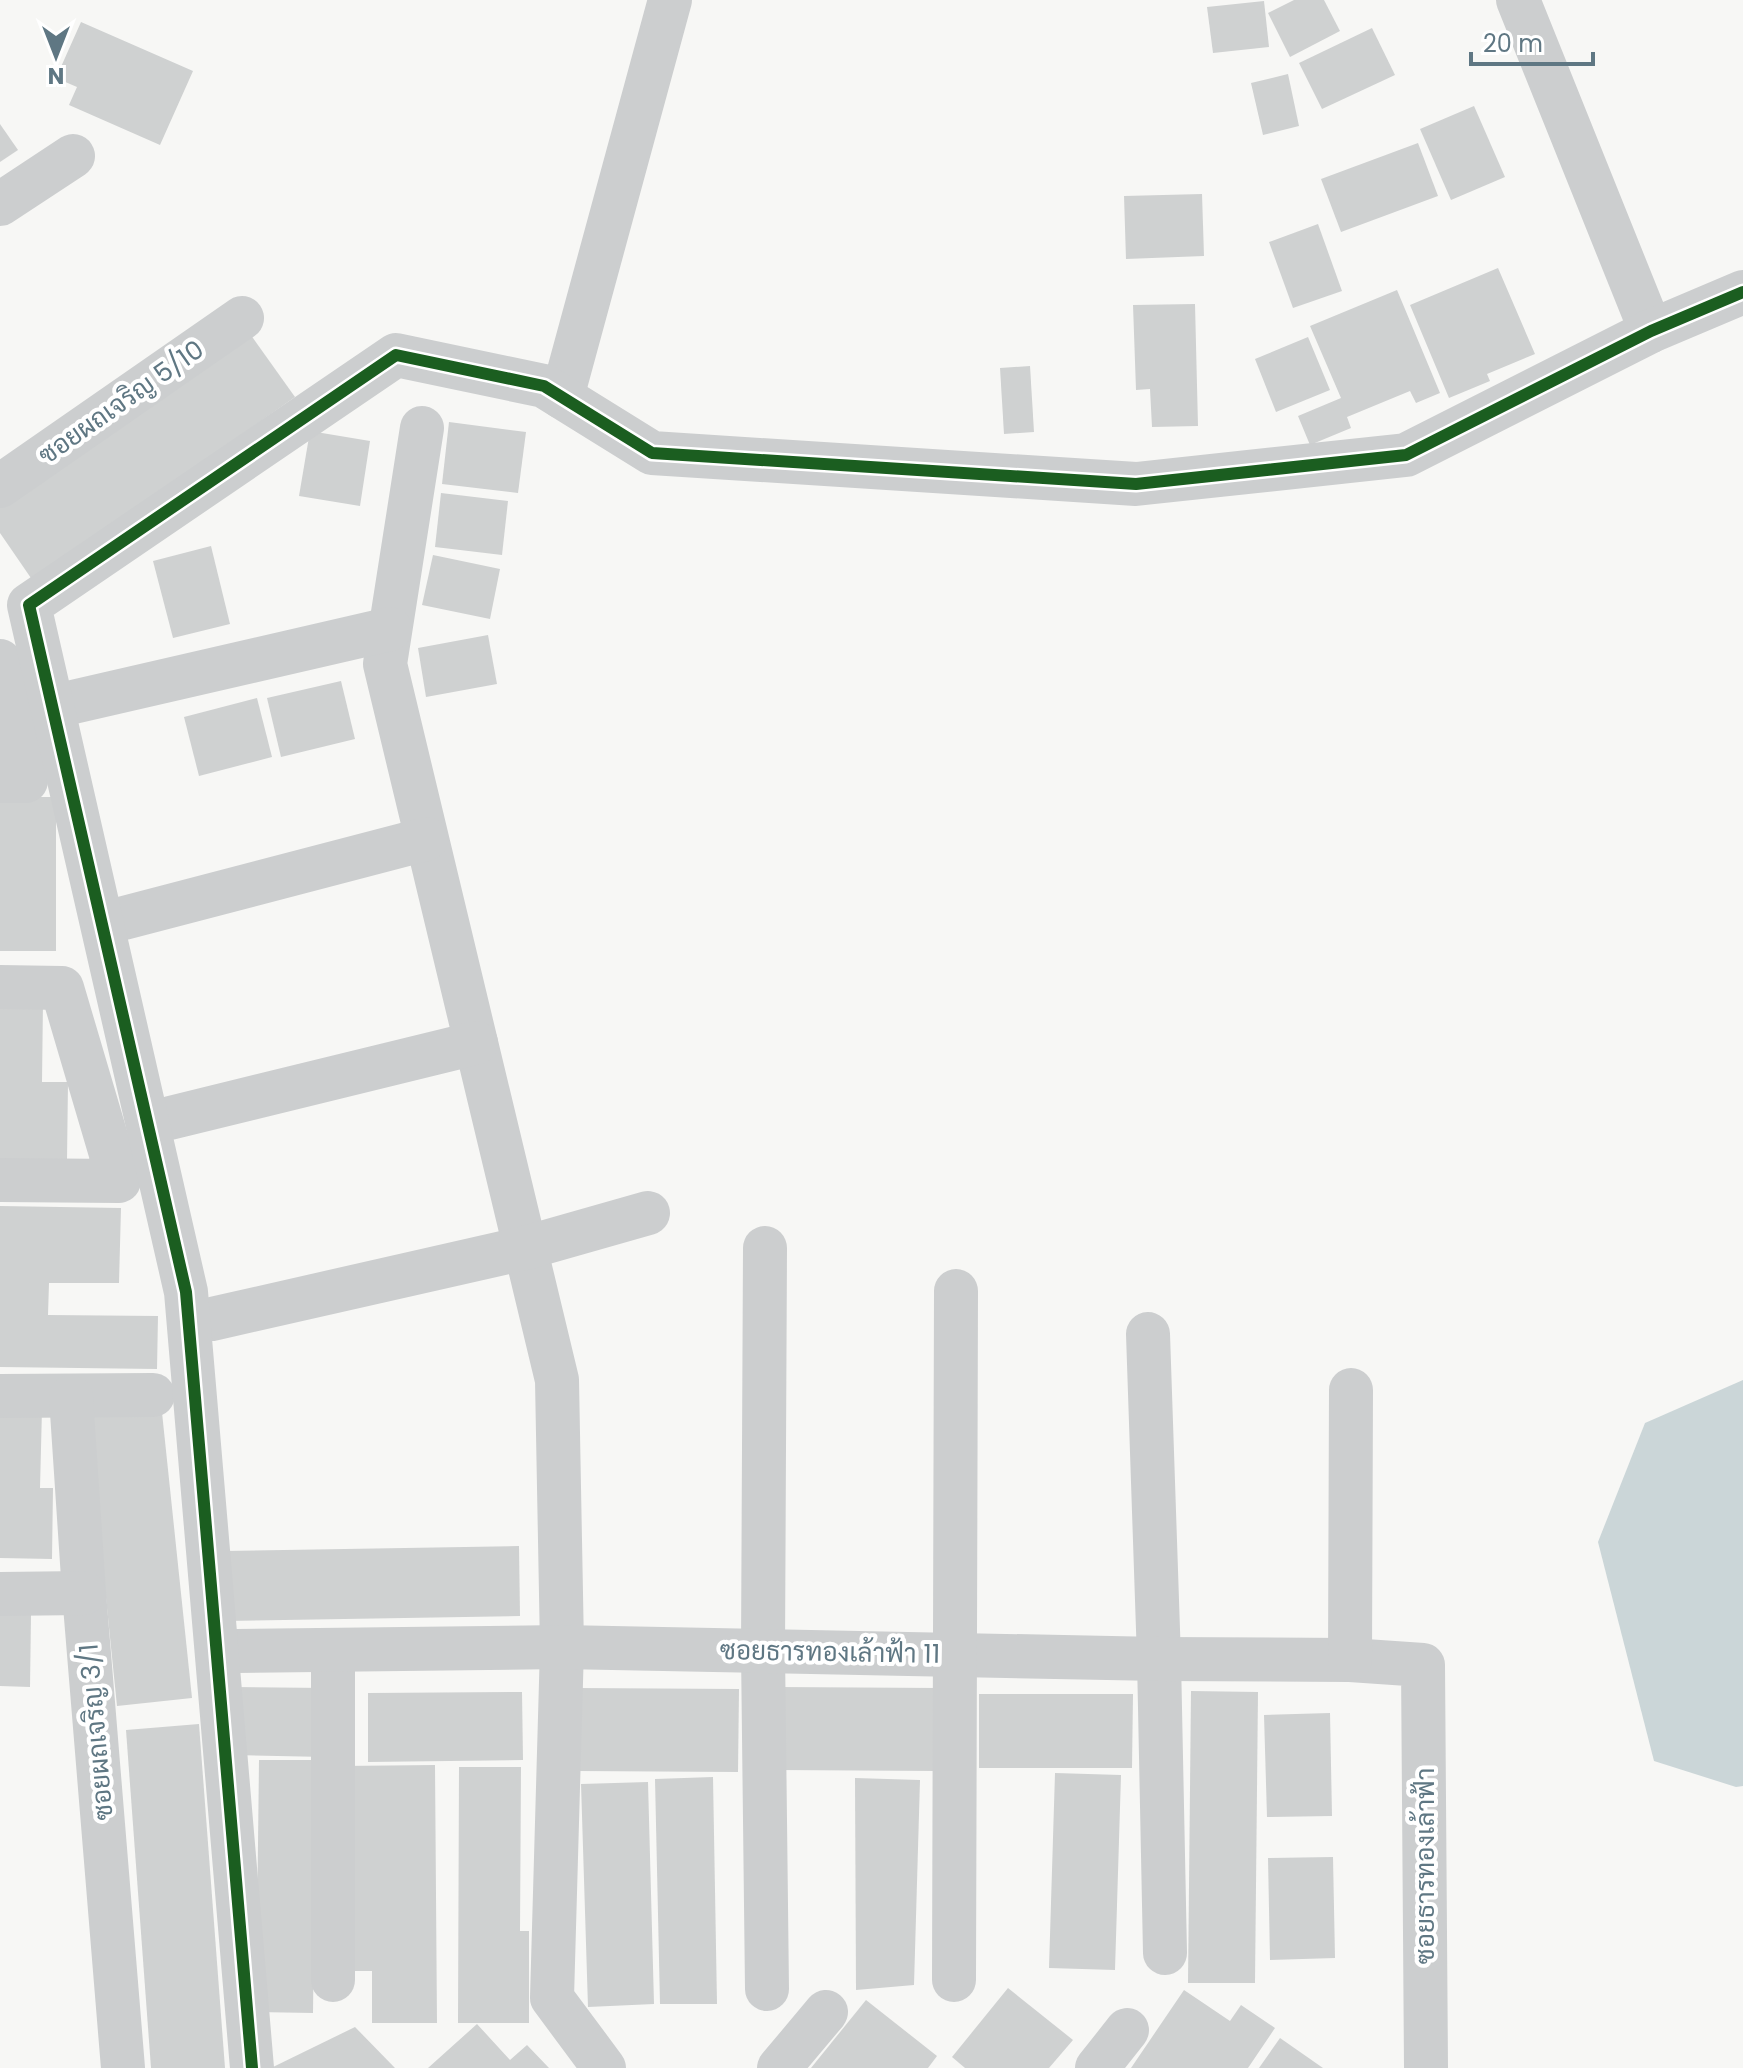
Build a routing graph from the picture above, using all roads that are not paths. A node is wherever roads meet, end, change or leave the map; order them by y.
1 (670, 0) edge
2 (1518, 0) edge
3 (73, 156) dead end
4 (0, 204) edge
5 (1743, 292) edge
6 (242, 318) dead end
7 (1651, 331) junction
8 (562, 397) junction
9 (422, 428) dead end
10 (0, 486) edge
11 (390, 629) junction
12 (0, 661) edge
13 (73, 702) dead end
14 (13, 781) edge
15 (426, 839) junction
16 (124, 918) dead end
17 (0, 987) edge
18 (476, 1043) junction
19 (170, 1118) dead end
20 (0, 1180) edge
21 (648, 1213) dead end
22 (525, 1248) junction
23 (765, 1248) dead end
24 (956, 1291) dead end
25 (212, 1319) dead end
26 (1148, 1334) dead end
27 (1351, 1390) dead end
28 (153, 1395) dead end
29 (0, 1396) edge
30 (71, 1397) junction
31 (84, 1593) junction
32 (0, 1594) edge
33 (562, 1647) junction
34 (333, 1650) junction
35 (237, 1651) dead end
36 (763, 1651) junction
37 (956, 1655) junction
38 (1159, 1659) junction
39 (1350, 1660) junction
40 (1423, 1665) joint
41 (1165, 1953) dead end
42 (333, 1980) dead end
43 (954, 1980) dead end
44 (767, 1989) dead end
45 (826, 2012) dead end
46 (1127, 2030) dead end
47 (123, 2068) edge
48 (252, 2068) edge
49 (604, 2068) edge
50 (779, 2068) edge
51 (1097, 2068) edge
52 (1426, 2068) edge

1 - 8 street
2 - 7 street
3 - 4 street
5 - 7 street
6 - 10 street, ซอยผถเจริญ 5/10
7 - 8 street
8 - 48 street
9 - 11 street
11 - 13 street
11 - 15 street
12 - 14 street
15 - 16 street
15 - 18 street
17 - 20 street
18 - 19 street
18 - 22 street
21 - 22 street
22 - 25 street
22 - 33 street
23 - 36 street
24 - 37 street
26 - 38 street
27 - 39 street
28 - 30 street
29 - 30 street
30 - 31 street, ซอยผถเจริญ 3/1
31 - 32 street
31 - 47 street, ซอยผถเจริญ 3/1
33 - 34 street, ซอยธารทองเล้าฟ้า 11
33 - 36 street, ซอยธารทองเล้าฟ้า 11
33 - 49 street
34 - 35 street, ซอยธารทองเล้าฟ้า 11
34 - 42 street
36 - 37 street, ซอยธารทองเล้าฟ้า 11
36 - 44 street
37 - 38 street, ซอยธารทองเล้าฟ้า 11
37 - 43 street
38 - 39 street, ซอยธารทองเล้าฟ้า 11
38 - 41 street
39 - 40 street, ซอยธารทองเล้าฟ้า 11
40 - 52 street, ซอยธารทองเล้าฟ้า
45 - 50 street
46 - 51 street

